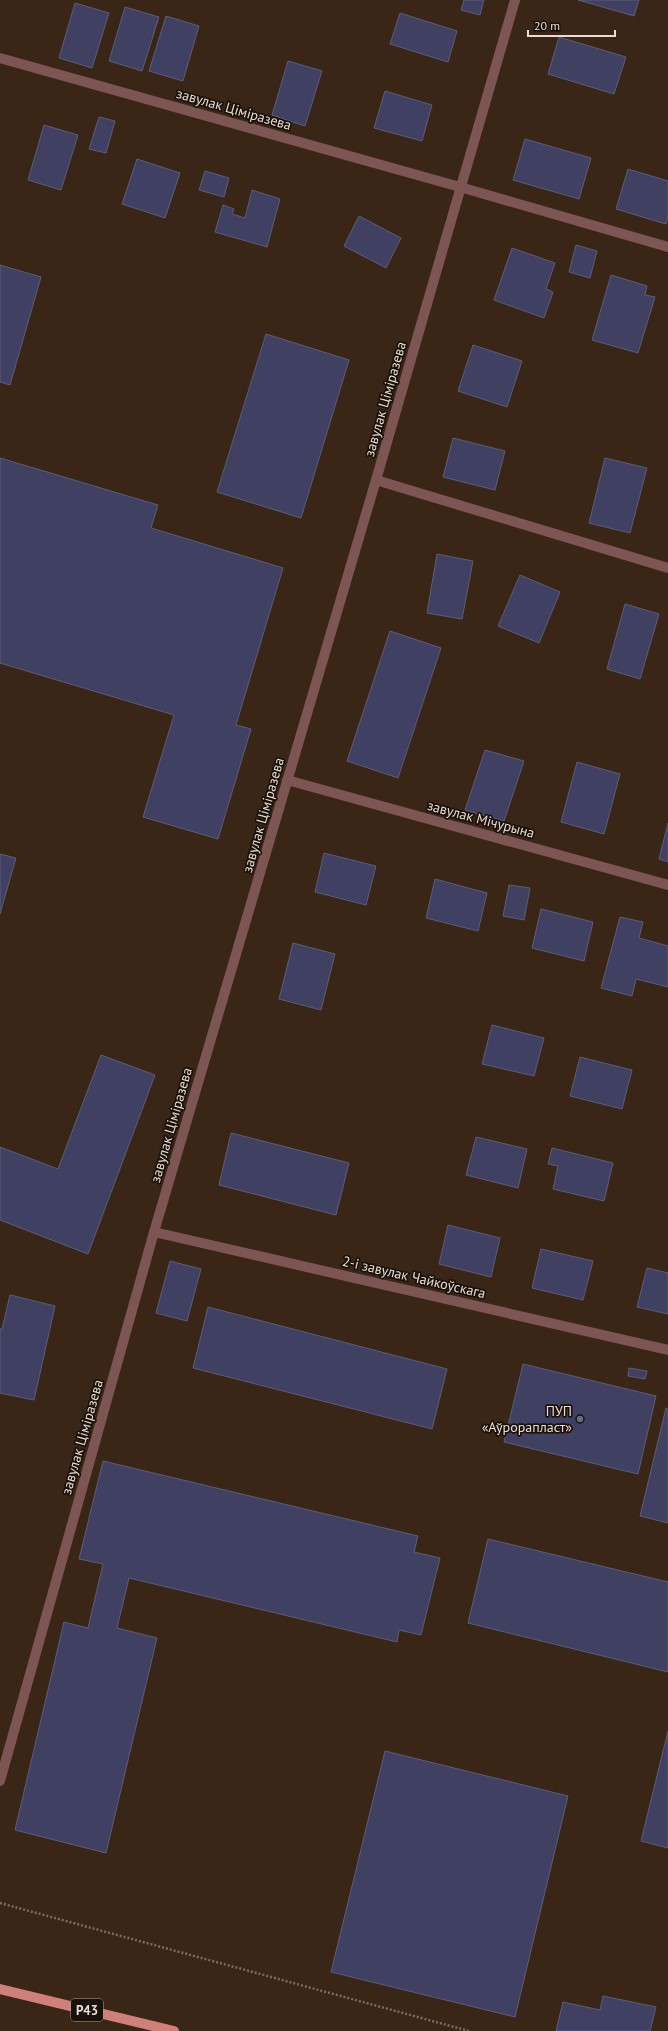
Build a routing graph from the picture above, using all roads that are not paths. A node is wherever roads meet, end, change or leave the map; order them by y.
1 (515, 0) edge
2 (0, 58) edge
3 (460, 187) junction
4 (668, 248) edge
5 (376, 480) junction
6 (668, 568) edge
7 (287, 780) junction
8 (668, 885) edge
9 (154, 1232) junction
10 (668, 1350) edge
11 (0, 1781) edge
12 (0, 1989) edge
13 (174, 2031) edge

1 - 3 street, завулак Ціміразева
2 - 3 street, завулак Ціміразева
3 - 4 street, завулак Ціміразева
3 - 5 street, завулак Ціміразева
5 - 6 street
5 - 7 street, завулак Ціміразева
7 - 8 street, завулак Мічурына
7 - 9 street, завулак Ціміразева
9 - 10 street, 2-і завулак Чайкоўскага
9 - 11 street, завулак Ціміразева
12 - 13 main road, Р43

